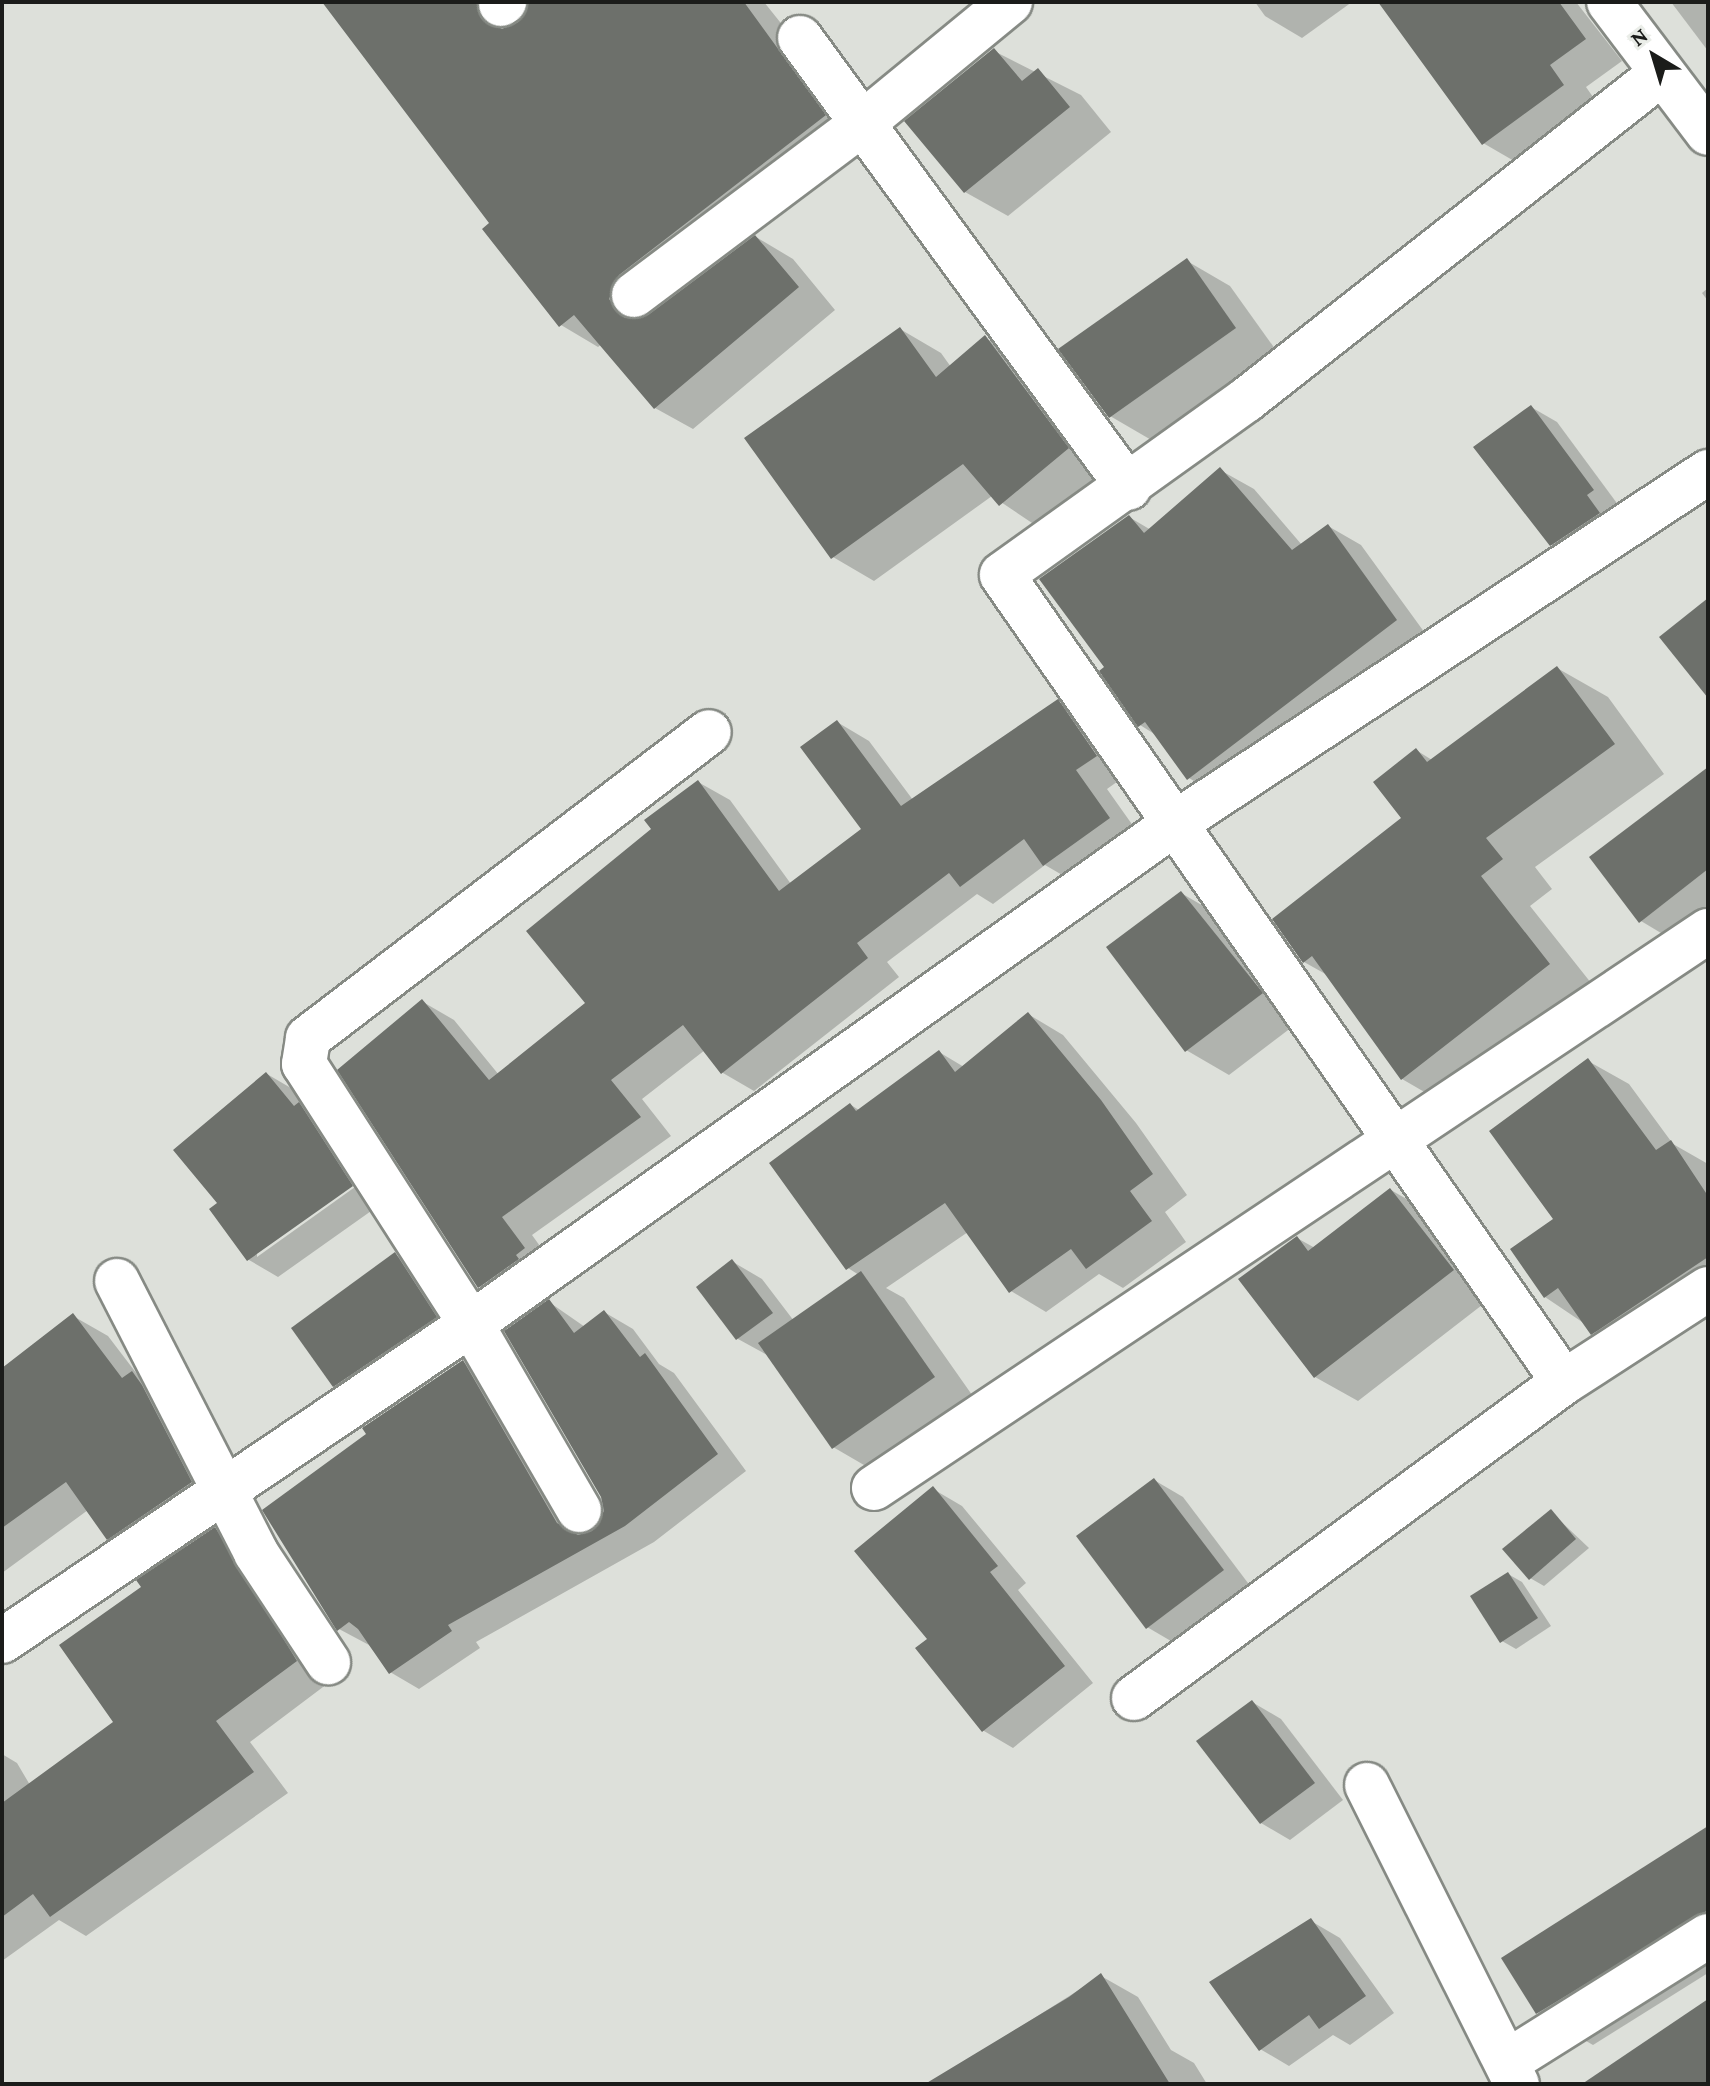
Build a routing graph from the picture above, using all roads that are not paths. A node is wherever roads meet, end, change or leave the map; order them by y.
1 (1010, 2) edge
2 (1609, 2) edge
3 (800, 38) dead end
4 (1662, 73) junction
5 (864, 122) junction
6 (1708, 133) edge
7 (634, 295) dead end
8 (1708, 472) edge
9 (1129, 488) junction
10 (709, 732) dead end
11 (1174, 824) junction
12 (1708, 931) edge
13 (1393, 1140) junction
14 (117, 1281) dead end
15 (1708, 1289) edge
16 (471, 1324) junction
17 (1564, 1382) junction
18 (874, 1488) dead end
19 (228, 1492) junction
20 (579, 1510) dead end
21 (2, 1641) edge
22 (328, 1662) dead end
23 (1134, 1698) dead end
24 (1367, 1785) dead end
25 (1708, 1936) edge
26 (1512, 2073) edge

1 - 5 street
2 - 4 street
3 - 5 street
4 - 6 street
4 - 9 street
5 - 7 street
5 - 9 street
8 - 11 street
9 - 11 street
10 - 16 street
11 - 13 street
11 - 16 street
12 - 13 street
13 - 17 street
13 - 18 street
14 - 19 street
15 - 17 street
16 - 19 street
16 - 20 street
17 - 23 street
19 - 21 street
19 - 22 street
24 - 26 street
25 - 26 street

